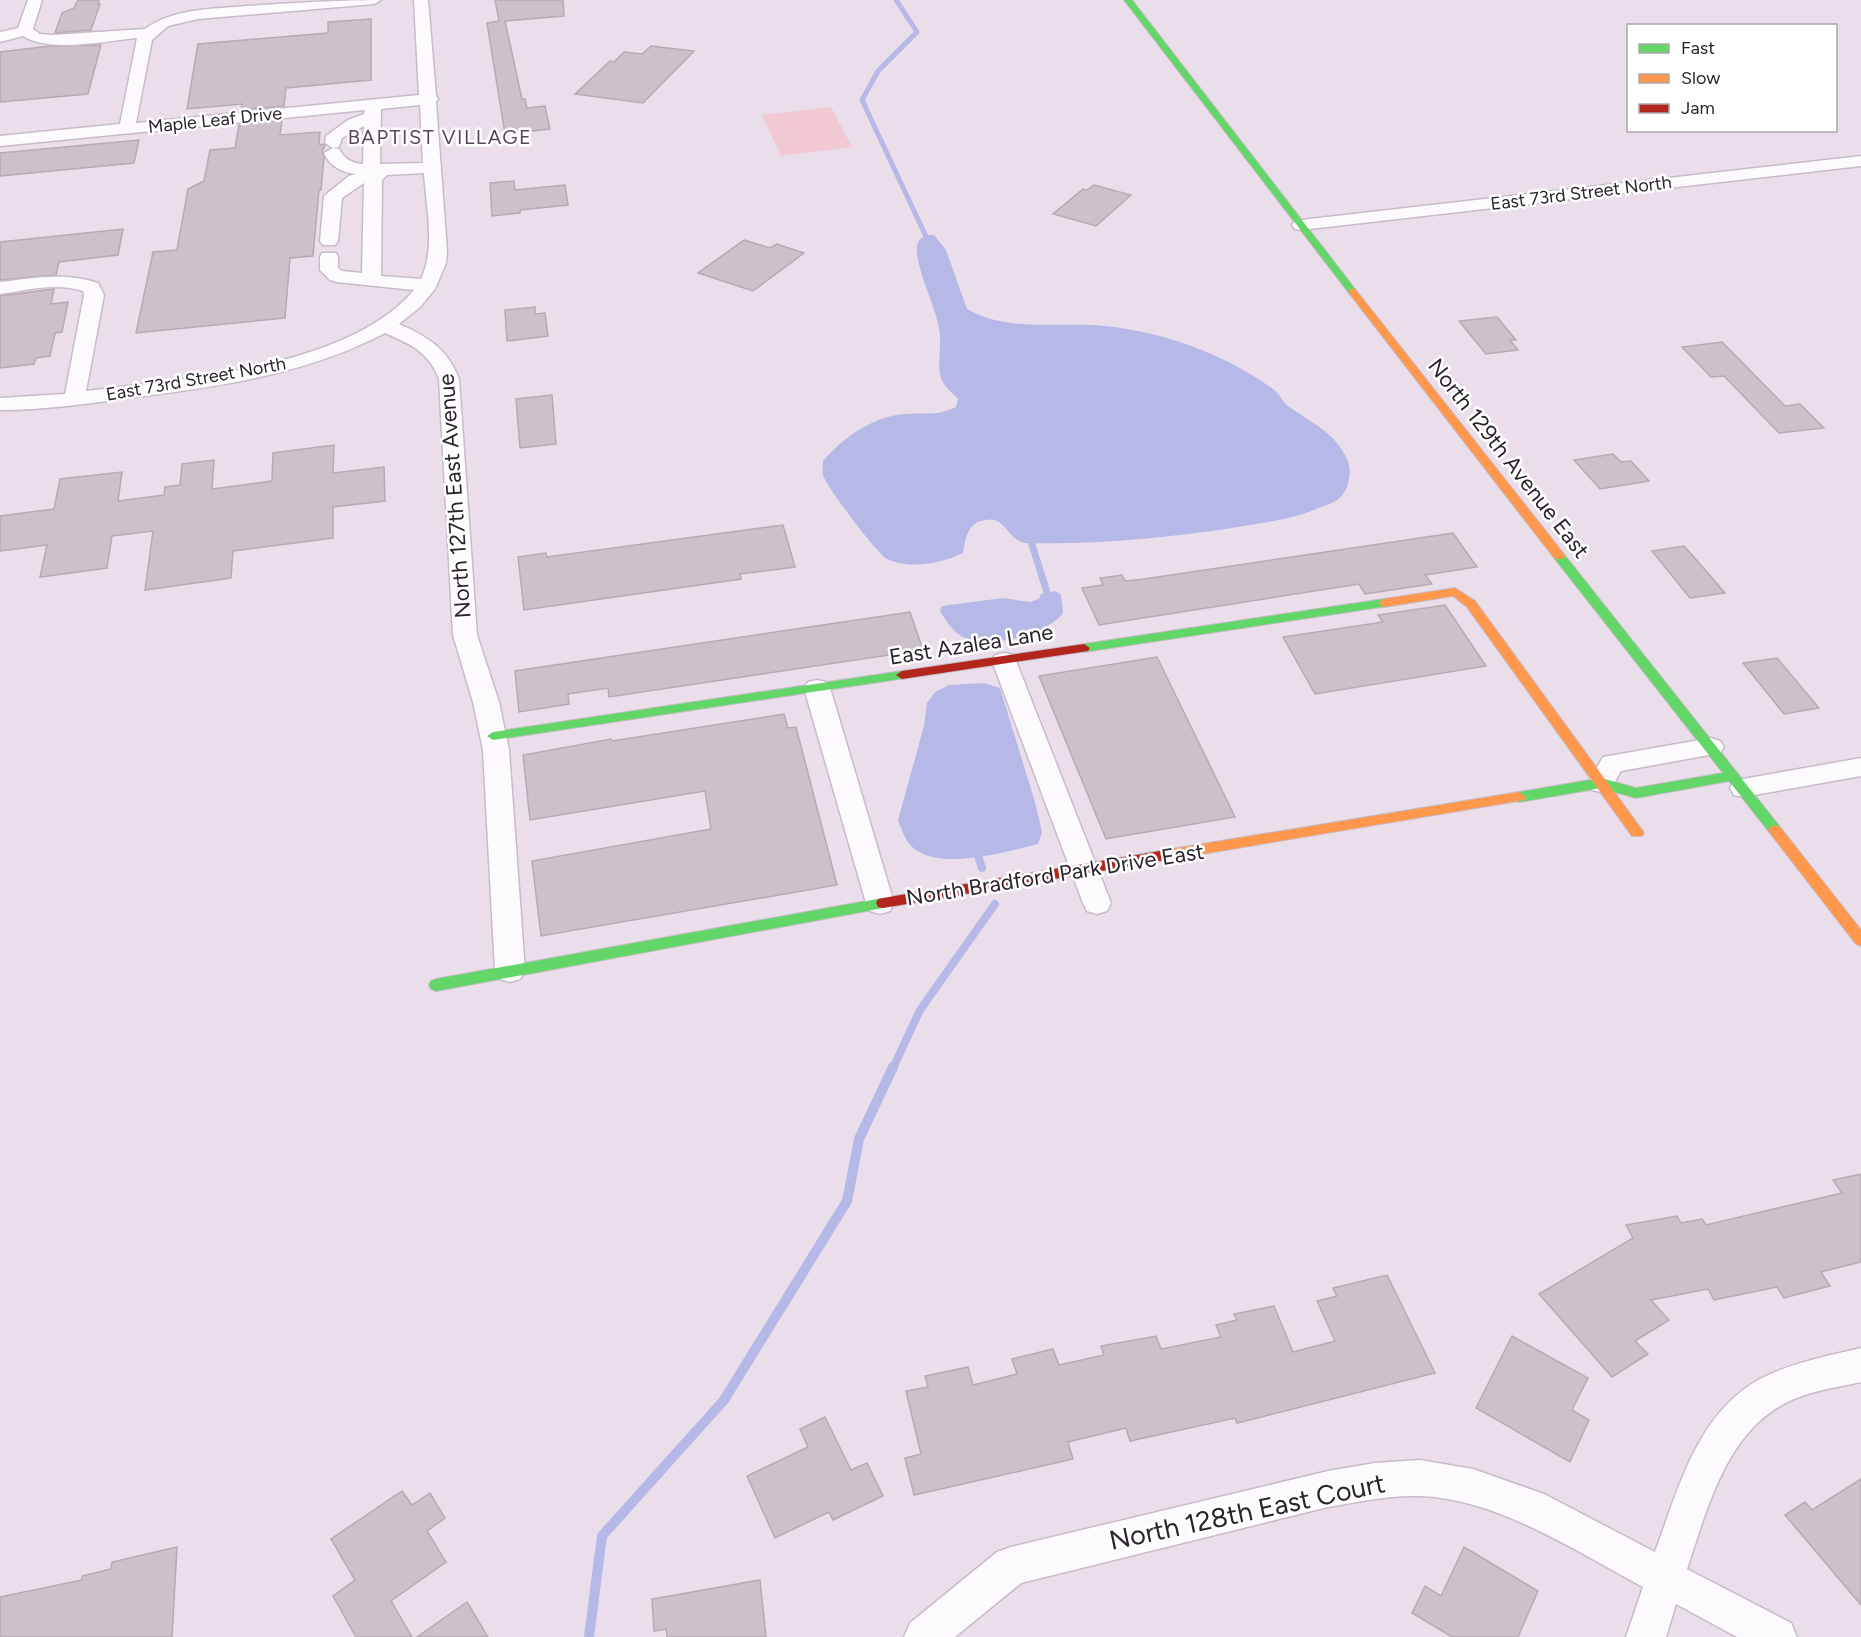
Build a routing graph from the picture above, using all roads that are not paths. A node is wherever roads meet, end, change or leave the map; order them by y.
1 (35, 0) edge
2 (374, 0) edge
3 (421, 0) edge
4 (1128, 0) edge
5 (227, 6) edge
6 (25, 31) junction
7 (149, 33) junction
8 (0, 37) edge
9 (430, 99) junction
10 (373, 111) junction
11 (127, 129) junction
12 (0, 141) edge
13 (1861, 161) edge
14 (432, 167) junction
15 (381, 171) junction
16 (1301, 225) junction
17 (376, 281) junction
18 (428, 285) junction
19 (0, 288) edge
20 (384, 325) junction
21 (74, 399) junction
22 (0, 404) edge
23 (1004, 661) junction
24 (817, 688) junction
25 (493, 736) junction
26 (1711, 747) junction
27 (1861, 767) edge
28 (1739, 782) junction
29 (1601, 783) junction
30 (1637, 833) dead end
31 (1085, 870) junction
32 (880, 903) junction
33 (1097, 903) dead end
34 (1861, 940) edge
35 (510, 971) junction
36 (436, 985) dead end
37 (1861, 1365) edge
38 (1665, 1577) junction
39 (924, 1637) edge
40 (1646, 1637) edge
41 (1777, 1637) edge

1 - 6 street
2 - 5 street
3 - 9 street
4 - 16 street, North 129th Avenue East
5 - 7 street
6 - 7 street
6 - 8 street
7 - 11 street
9 - 10 street, Maple Leaf Drive
9 - 14 street
10 - 11 street, Maple Leaf Drive
10 - 15 street
10 - 15 street
11 - 12 street, Maple Leaf Drive
13 - 16 street, East 73rd Street North
14 - 15 street
14 - 18 street
15 - 17 street
15 - 17 street
16 - 26 street, North 129th Avenue East
17 - 18 street
18 - 20 street
19 - 21 street
20 - 21 street, East 73rd Street North
20 - 25 street, North 127th East Avenue
21 - 22 street, East 73rd Street North
23 - 24 street, East Azalea Lane
23 - 29 street, East Azalea Lane
23 - 31 street
24 - 25 street, East Azalea Lane
24 - 32 street
25 - 35 street, North 127th East Avenue
26 - 28 street, North 129th Avenue East
26 - 29 street
27 - 28 street
28 - 29 street, North Bradford Park Drive East
28 - 34 street, North 129th Avenue East
29 - 30 street
29 - 31 street, North Bradford Park Drive East
31 - 32 street, North Bradford Park Drive East
31 - 33 street
32 - 35 street, North Bradford Park Drive East
35 - 36 street, North Bradford Park Drive East
37 - 38 street
38 - 39 street, North 128th East Court
38 - 40 street
38 - 41 street, North 128th East Court

